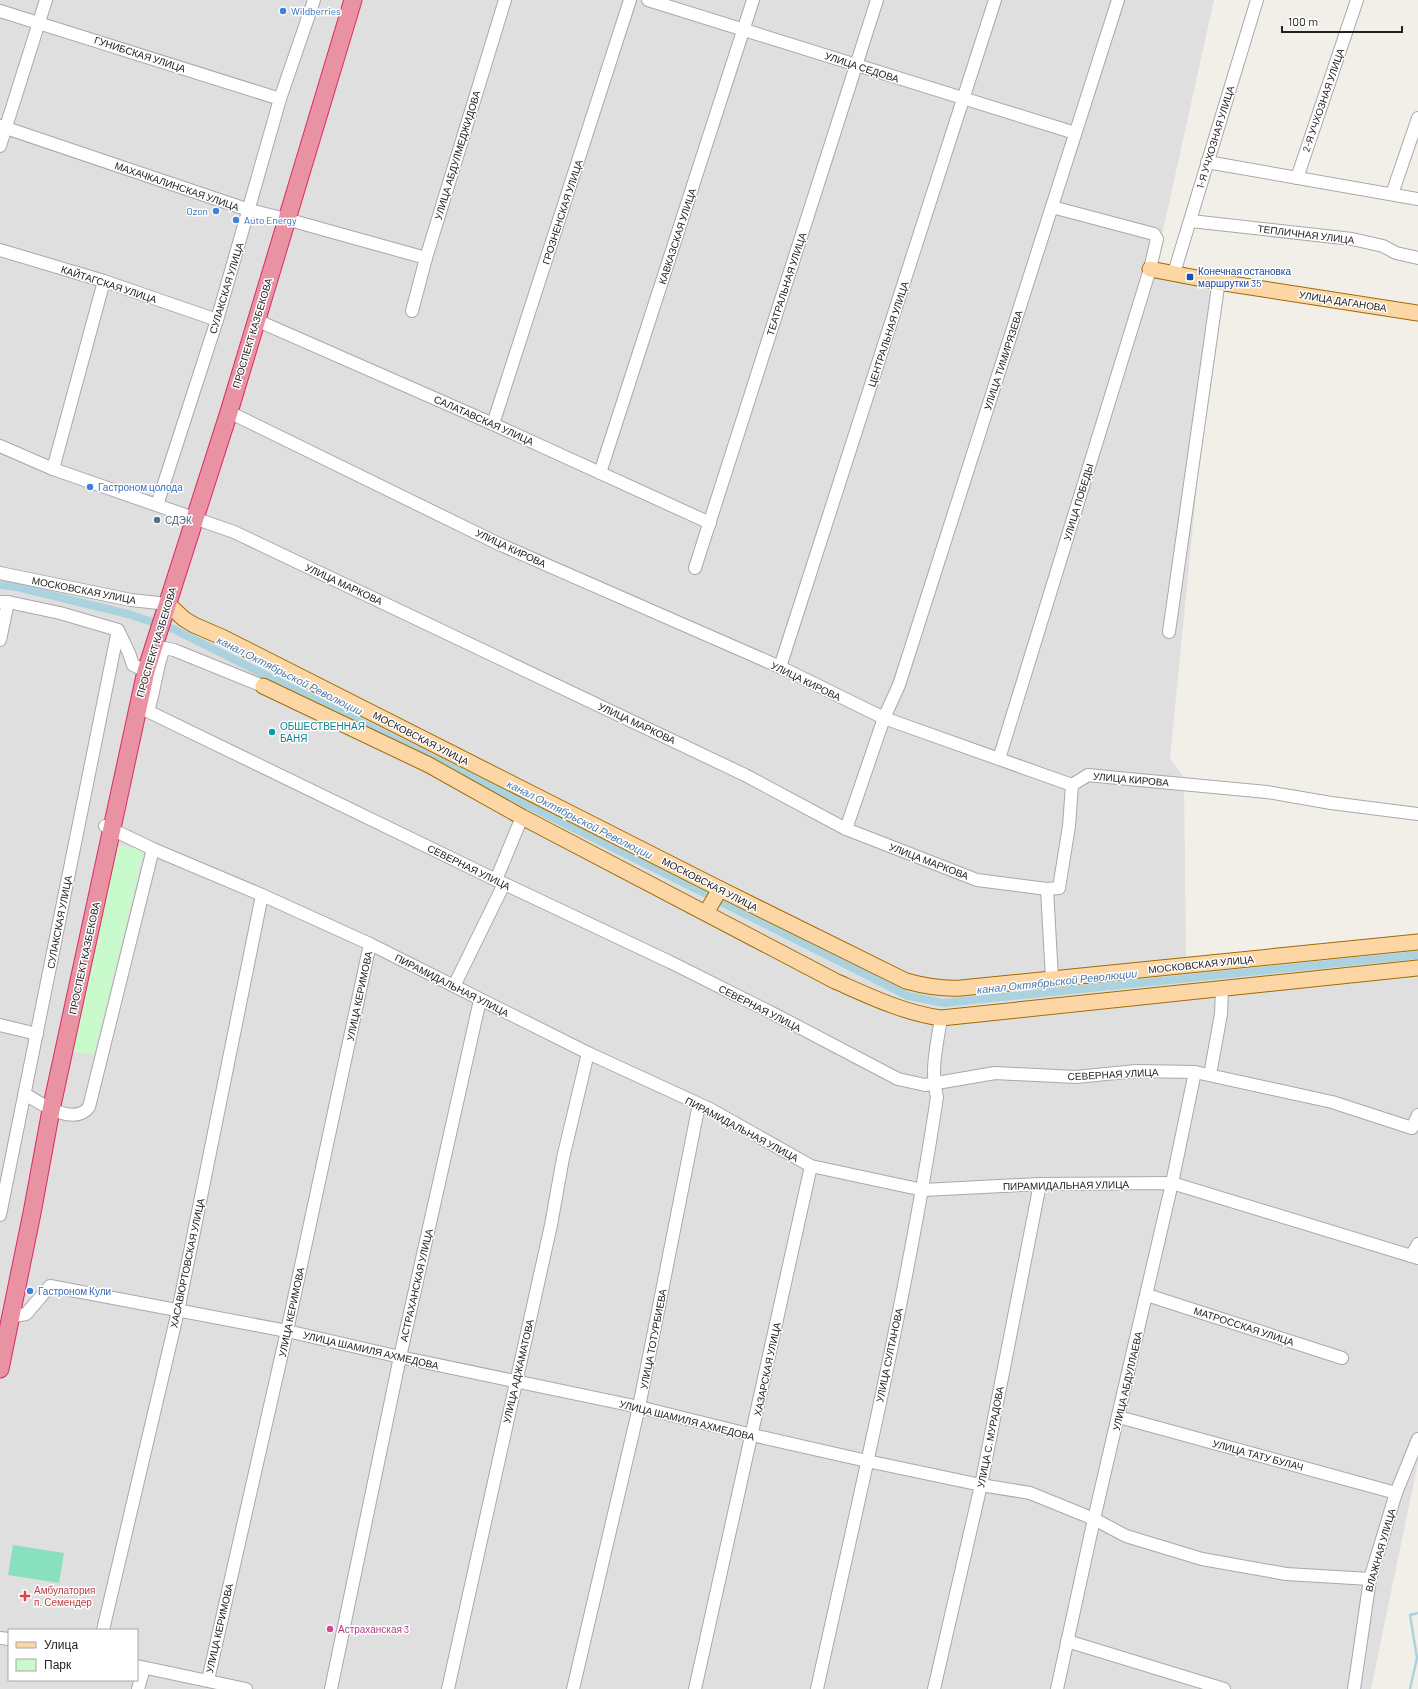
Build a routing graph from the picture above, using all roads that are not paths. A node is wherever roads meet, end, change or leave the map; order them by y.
1 (46, 0) edge
2 (314, 0) edge
3 (346, 0) edge
4 (353, 0) edge
5 (505, 0) edge
6 (630, 0) edge
7 (648, 0) edge
8 (753, 0) edge
9 (877, 0) edge
10 (995, 0) edge
11 (1118, 0) edge
12 (1257, 0) edge
13 (1357, 0) edge
14 (0, 11) edge
15 (39, 22) junction
16 (744, 29) junction
17 (856, 65) junction
18 (280, 99) junction
19 (964, 100) junction
20 (1418, 118) edge
21 (3, 127) edge
22 (1076, 133) junction
23 (0, 146) edge
24 (1207, 162) junction
25 (1297, 178) junction
26 (1392, 194) junction
27 (1418, 199) edge
28 (1052, 207) junction
29 (249, 210) junction
30 (283, 218) junction
31 (1191, 221) junction
32 (0, 250) edge
33 (426, 258) junction
34 (1418, 258) edge
35 (1150, 268) junction
36 (1174, 272) junction
37 (104, 281) junction
38 (1218, 281) junction
39 (412, 311) dead end
40 (1418, 312) edge
41 (217, 320) junction
42 (256, 320) junction
43 (229, 412) junction
44 (493, 424) junction
45 (0, 446) edge
46 (53, 469) junction
47 (600, 473) junction
48 (157, 506) junction
49 (191, 517) junction
50 (710, 523) junction
51 (694, 568) dead end
52 (0, 573) edge
53 (4, 602) edge
54 (163, 609) junction
55 (118, 630) junction
56 (1169, 632) dead end
57 (0, 640) edge
58 (780, 667) junction
59 (143, 669) junction
60 (263, 686) joint
61 (142, 709) junction
62 (884, 718) junction
63 (999, 759) junction
64 (1072, 785) junction
65 (1418, 814) edge
66 (522, 817) junction
67 (108, 827) junction
68 (846, 829) junction
69 (153, 849) junction
70 (500, 882) junction
71 (720, 889) junction
72 (1047, 889) junction
73 (262, 895) junction
74 (706, 913) junction
75 (1418, 942) edge
76 (370, 944) junction
77 (1418, 968) edge
78 (1052, 979) junction
79 (454, 986) junction
80 (1222, 988) junction
81 (480, 1000) junction
82 (941, 1018) junction
83 (0, 1025) edge
84 (37, 1034) junction
85 (588, 1053) junction
86 (1194, 1072) junction
87 (1210, 1076) junction
88 (934, 1083) junction
89 (25, 1094) junction
90 (699, 1104) junction
91 (48, 1108) junction
92 (1418, 1115) edge
93 (811, 1166) junction
94 (1172, 1183) junction
95 (1040, 1184) junction
96 (923, 1190) junction
97 (0, 1215) edge
98 (1418, 1244) edge
99 (1415, 1257) edge
100 (1147, 1295) junction
101 (178, 1311) junction
102 (5, 1320) edge
103 (287, 1331) junction
104 (400, 1357) junction
105 (1342, 1358) dead end
106 (0, 1369) edge
107 (516, 1381) junction
108 (639, 1407) junction
109 (1119, 1416) junction
110 (752, 1435) junction
111 (1418, 1439) edge
112 (867, 1460) junction
113 (1418, 1466) edge
114 (1406, 1470) junction
115 (981, 1485) junction
116 (1396, 1493) junction
117 (1094, 1519) junction
118 (1370, 1579) junction
119 (103, 1629) edge
120 (1067, 1642) junction
121 (140, 1667) edge
122 (208, 1680) junction
123 (138, 1689) edge
124 (246, 1689) edge
125 (331, 1689) edge
126 (448, 1689) edge
127 (573, 1689) edge
128 (695, 1689) edge
129 (817, 1689) edge
130 (934, 1689) edge
131 (1057, 1689) edge
132 (1224, 1689) edge
133 (1354, 1689) edge

1 - 15 street
2 - 18 street, СУЛАКСКАЯ УЛИЦА
3 - 30 highway, ПРОСПЕКТ КАЗБЕКОВА
4 - 30 highway, ПРОСПЕКТ КАЗБЕКОВА
5 - 33 street, УЛИЦА АБДУЛМЕДЖИДОВА
6 - 44 street, ГРОЗНЕНСКАЯ УЛИЦА
7 - 16 street, УЛИЦА СЕДОВА
8 - 16 street, КАВКАЗСКАЯ УЛИЦА
9 - 17 street, ТЕАТРАЛЬНАЯ УЛИЦА
10 - 19 street, ЦЕНТРАЛЬНАЯ УЛИЦА
11 - 22 street, УЛИЦА ТИМИРЯЗЕВА
12 - 24 street, 1-Я УЧХОЗНАЯ УЛИЦА
13 - 25 street, 2-Я УЧХОЗНАЯ УЛИЦА
14 - 15 street, ГУНИБСКАЯ УЛИЦА
15 - 18 street, ГУНИБСКАЯ УЛИЦА
15 - 21 street
16 - 17 street, УЛИЦА СЕДОВА
16 - 47 street, КАВКАЗСКАЯ УЛИЦА
17 - 19 street, УЛИЦА СЕДОВА
17 - 50 street, ТЕАТРАЛЬНАЯ УЛИЦА
18 - 29 street, СУЛАКСКАЯ УЛИЦА
19 - 22 street, УЛИЦА СЕДОВА
19 - 58 street, ЦЕНТРАЛЬНАЯ УЛИЦА
20 - 26 street
21 - 23 street
21 - 29 street, МАХАЧКАЛИНСКАЯ УЛИЦА
22 - 28 street, УЛИЦА ТИМИРЯЗЕВА
24 - 25 street
24 - 31 street, 1-Я УЧХОЗНАЯ УЛИЦА
25 - 26 street
26 - 27 street
28 - 35 street, УЛИЦА ПОБЕДЫ
28 - 62 street, УЛИЦА ТИМИРЯЗЕВА
29 - 30 street, МАХАЧКАЛИНСКАЯ УЛИЦА
29 - 41 street, СУЛАКСКАЯ УЛИЦА
30 - 33 street, МАХАЧКАЛИНСКАЯ УЛИЦА
30 - 42 highway, ПРОСПЕКТ КАЗБЕКОВА
30 - 49 highway, ПРОСПЕКТ КАЗБЕКОВА
31 - 34 street, ТЕПЛИЧНАЯ УЛИЦА
31 - 36 street, 1-Я УЧХОЗНАЯ УЛИЦА
32 - 37 street, КАЙТАГСКАЯ УЛИЦА
33 - 39 street, УЛИЦА АБДУЛМЕДЖИДОВА
35 - 36 main road, УЛИЦА ДАГАНОВА
35 - 63 street, УЛИЦА ПОБЕДЫ
36 - 38 main road, УЛИЦА ДАГАНОВА
37 - 41 street, КАЙТАГСКАЯ УЛИЦА
37 - 46 street
38 - 40 main road, УЛИЦА ДАГАНОВА
38 - 56 street
41 - 48 street, СУЛАКСКАЯ УЛИЦА
42 - 43 highway, ПРОСПЕКТ КАЗБЕКОВА
42 - 44 street, САЛАТАВСКАЯ УЛИЦА
43 - 49 highway, ПРОСПЕКТ КАЗБЕКОВА
43 - 58 street, УЛИЦА КИРОВА
44 - 47 street, САЛАТАВСКАЯ УЛИЦА
45 - 46 street, УЛИЦА МАРКОВА
46 - 48 street, УЛИЦА МАРКОВА
47 - 50 street, САЛАТАВСКАЯ УЛИЦА
48 - 49 street, УЛИЦА МАРКОВА
49 - 54 highway, ПРОСПЕКТ КАЗБЕКОВА
49 - 68 street, УЛИЦА МАРКОВА
50 - 51 street, ТЕАТРАЛЬНАЯ УЛИЦА
52 - 54 street, МОСКОВСКАЯ УЛИЦА
53 - 55 street
53 - 57 street
54 - 59 highway, ПРОСПЕКТ КАЗБЕКОВА
54 - 71 main road, МОСКОВСКАЯ УЛИЦА
55 - 59 street
55 - 84 street, СУЛАКСКАЯ УЛИЦА
58 - 62 street, УЛИЦА КИРОВА
59 - 61 highway, ПРОСПЕКТ КАЗБЕКОВА
59 - 67 highway, ПРОСПЕКТ КАЗБЕКОВА
60 - 61 street, МОСКОВСКАЯ УЛИЦА
60 - 66 main road, МОСКОВСКАЯ УЛИЦА
61 - 67 highway, ПРОСПЕКТ КАЗБЕКОВА
61 - 70 street, СЕВЕРНАЯ УЛИЦА
62 - 63 street, УЛИЦА КИРОВА
62 - 68 street, УЛИЦА ТИМИРЯЗЕВА
63 - 64 street, УЛИЦА КИРОВА
64 - 65 street, УЛИЦА КИРОВА
64 - 72 street
66 - 70 street
66 - 74 main road, МОСКОВСКАЯ УЛИЦА
67 - 69 street, ПИРАМИДАЛЬНАЯ УЛИЦА
67 - 91 highway, ПРОСПЕКТ КАЗБЕКОВА
68 - 72 street, УЛИЦА МАРКОВА
69 - 73 street, ПИРАМИДАЛЬНАЯ УЛИЦА
69 - 91 street
70 - 79 street
70 - 88 street, СЕВЕРНАЯ УЛИЦА
71 - 74 main road
71 - 78 main road, МОСКОВСКАЯ УЛИЦА
72 - 78 street
73 - 76 street, ПИРАМИДАЛЬНАЯ УЛИЦА
73 - 101 street, ХАСАВЮРТОВСКАЯ УЛИЦА
74 - 82 main road, МОСКОВСКАЯ УЛИЦА
75 - 78 main road, МОСКОВСКАЯ УЛИЦА
76 - 79 street, ПИРАМИДАЛЬНАЯ УЛИЦА
76 - 103 street, УЛИЦА КЕРИМОВА
77 - 80 main road, МОСКОВСКАЯ УЛИЦА
79 - 81 street, ПИРАМИДАЛЬНАЯ УЛИЦА
80 - 82 main road, МОСКОВСКАЯ УЛИЦА
80 - 87 street
81 - 85 street, ПИРАМИДАЛЬНАЯ УЛИЦА
81 - 104 street, АСТРАХАНСКАЯ УЛИЦА
82 - 88 street, УЛИЦА СУЛТАНОВА
83 - 84 street
84 - 89 street, СУЛАКСКАЯ УЛИЦА
85 - 90 street, ПИРАМИДАЛЬНАЯ УЛИЦА
85 - 107 street, УЛИЦА АДЖАМАТОВА
86 - 87 street, СЕВЕРНАЯ УЛИЦА
86 - 88 street, СЕВЕРНАЯ УЛИЦА
86 - 94 street, УЛИЦА АБДУЛЛАЕВА
87 - 92 street, СЕВЕРНАЯ УЛИЦА
88 - 96 street, УЛИЦА СУЛТАНОВА
89 - 91 street
89 - 97 street, СУЛАКСКАЯ УЛИЦА
90 - 93 street, ПИРАМИДАЛЬНАЯ УЛИЦА
90 - 108 street, УЛИЦА ТОТУРБИЕВА
91 - 102 highway, ПРОСПЕКТ КАЗБЕКОВА
93 - 96 street, ПИРАМИДАЛЬНАЯ УЛИЦА
93 - 110 street, ХАЗАРСКАЯ УЛИЦА
94 - 95 street, ПИРАМИДАЛЬНАЯ УЛИЦА
94 - 99 street, ПИРАМИДАЛЬНАЯ УЛИЦА
94 - 100 street, УЛИЦА АБДУЛЛАЕВА
95 - 96 street, ПИРАМИДАЛЬНАЯ УЛИЦА
95 - 115 street, УЛИЦА С. МУРАДОВА
96 - 112 street, УЛИЦА СУЛТАНОВА
98 - 99 street
100 - 105 street, МАТРОССКАЯ УЛИЦА
100 - 109 street, УЛИЦА АБДУЛЛАЕВА
101 - 102 street, УЛИЦА ШАМИЛЯ АХМЕДОВА
101 - 103 street, УЛИЦА ШАМИЛЯ АХМЕДОВА
101 - 119 street, ХАСАВЮРТОВСКАЯ УЛИЦА
102 - 106 highway, ПРОСПЕКТ КАЗБЕКОВА
103 - 104 street, УЛИЦА ШАМИЛЯ АХМЕДОВА
103 - 122 street, УЛИЦА КЕРИМОВА
104 - 107 street, УЛИЦА ШАМИЛЯ АХМЕДОВА
104 - 125 street, АСТРАХАНСКАЯ УЛИЦА
107 - 108 street, УЛИЦА ШАМИЛЯ АХМЕДОВА
107 - 126 street, УЛИЦА АДЖАМАТОВА
108 - 110 street, УЛИЦА ШАМИЛЯ АХМЕДОВА
108 - 127 street, УЛИЦА ТОТУРБИЕВА
109 - 116 street, УЛИЦА ТАТУ БУЛАЧ
109 - 117 street, УЛИЦА АБДУЛЛАЕВА
110 - 112 street, УЛИЦА ШАМИЛЯ АХМЕДОВА
110 - 128 street, ХАЗАРСКАЯ УЛИЦА
111 - 114 street, ВЛАЖНАЯ УЛИЦА
112 - 115 street, УЛИЦА ШАМИЛЯ АХМЕДОВА
112 - 129 street, УЛИЦА СУЛТАНОВА
113 - 114 street
114 - 116 street, ВЛАЖНАЯ УЛИЦА
115 - 117 street, УЛИЦА ШАМИЛЯ АХМЕДОВА
115 - 130 street, УЛИЦА С. МУРАДОВА
116 - 118 street, ВЛАЖНАЯ УЛИЦА
117 - 118 street, УЛИЦА ШАМИЛЯ АХМЕДОВА
117 - 120 street, УЛИЦА АБДУЛЛАЕВА
118 - 133 street, ВЛАЖНАЯ УЛИЦА
120 - 131 street, УЛИЦА АБДУЛЛАЕВА
120 - 132 street
121 - 122 street
121 - 123 street
122 - 124 street

